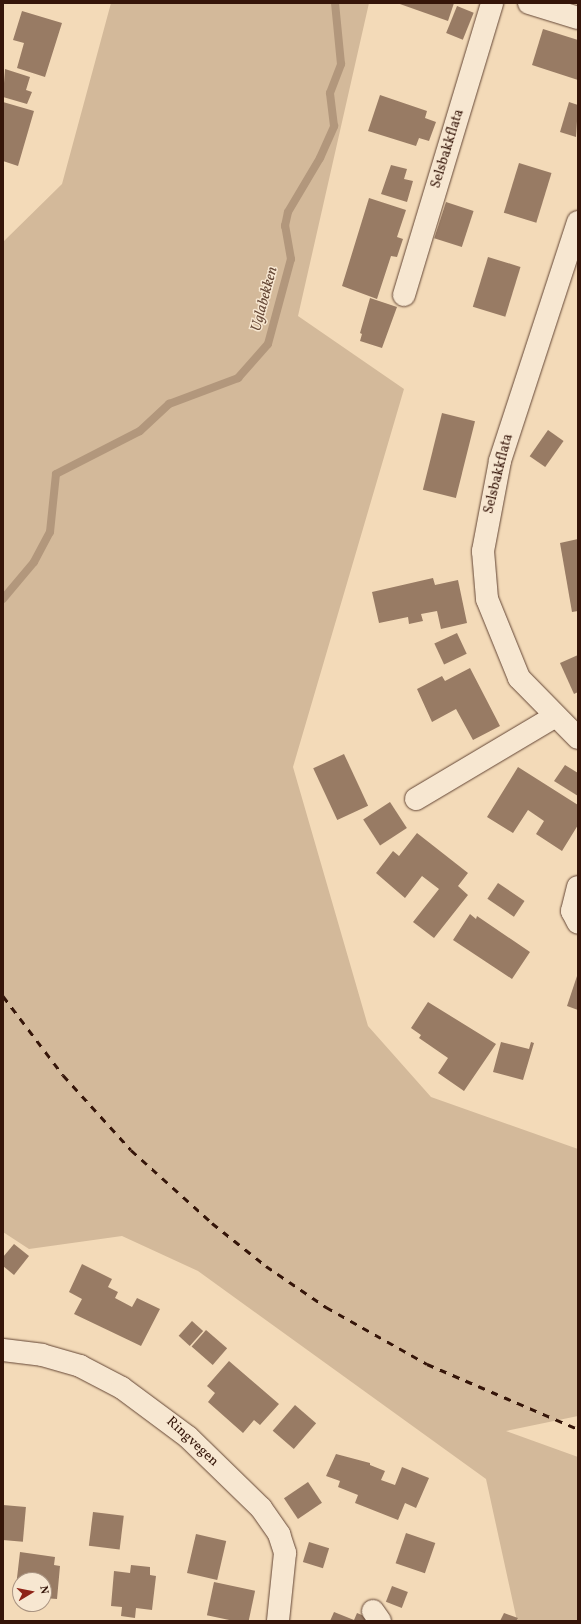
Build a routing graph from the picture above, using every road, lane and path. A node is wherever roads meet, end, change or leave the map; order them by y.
1 (492, 3) edge
2 (529, 3) edge
3 (578, 18) edge
4 (578, 222) edge
5 (404, 295) dead end
6 (554, 717) junction
7 (578, 738) edge
8 (416, 799) dead end
9 (578, 887) edge
10 (578, 923) edge
11 (3, 1350) edge
12 (278, 1621) edge

1 - 5 street, Selsbakkflata
2 - 3 street
4 - 6 street, Selsbakkflata
6 - 7 street, Selsbakkflata
6 - 8 street
9 - 10 street
11 - 12 street, Ringvegen

